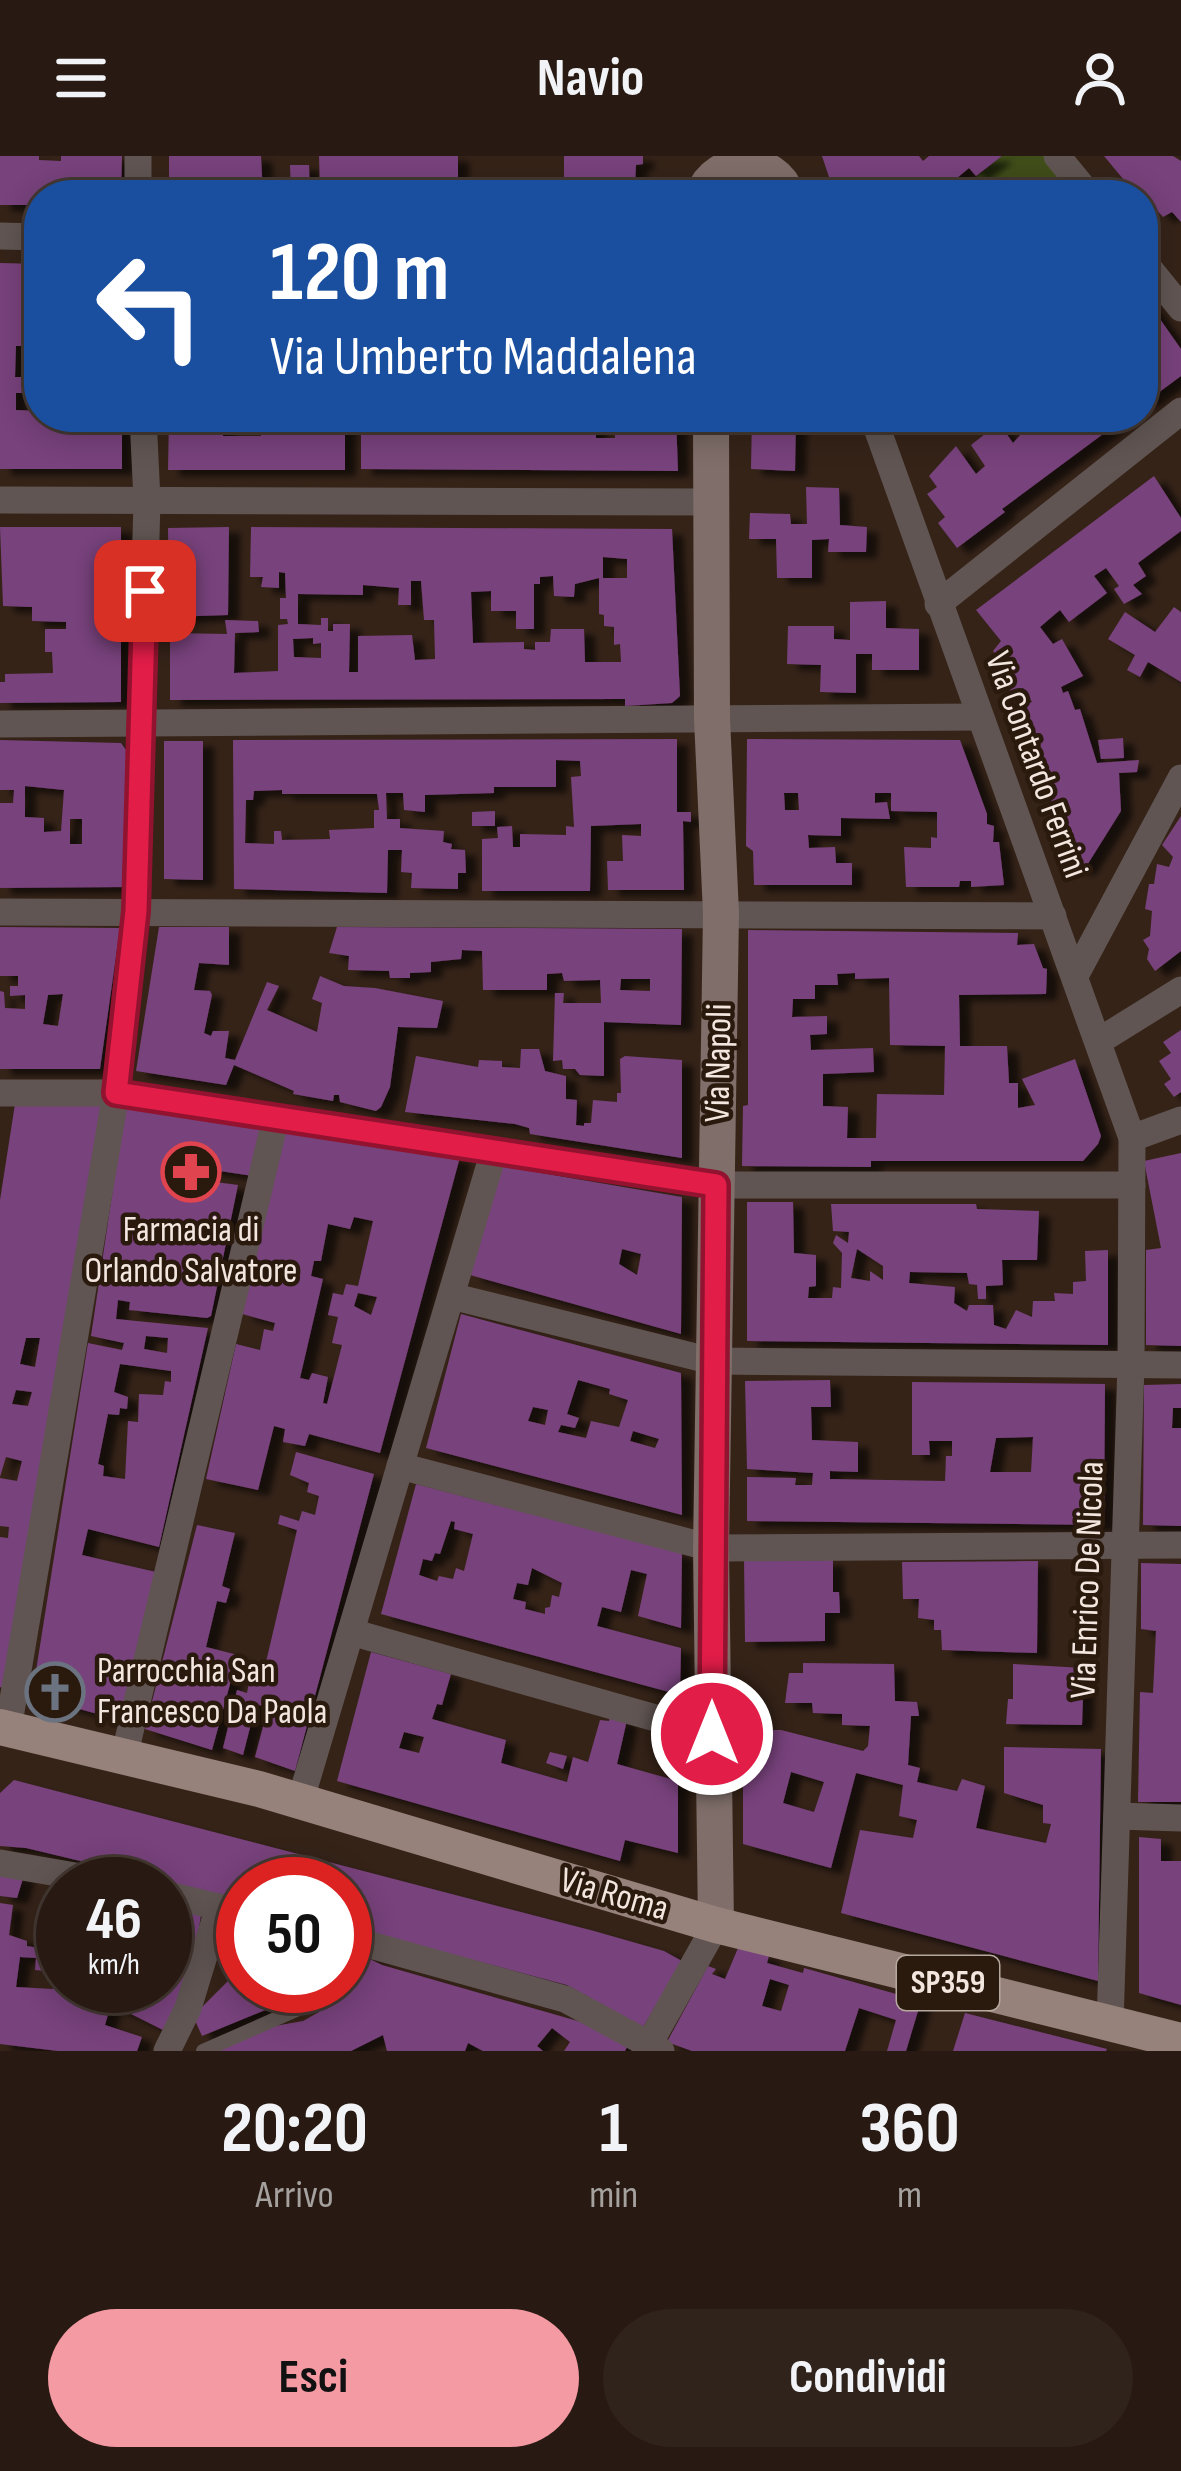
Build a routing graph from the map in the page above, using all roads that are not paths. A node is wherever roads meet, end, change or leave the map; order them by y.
1 (1058, 156) edge
2 (762, 166) edge
3 (705, 178) edge
4 (1077, 180) edge
5 (1158, 280) edge
6 (1181, 308) edge
7 (144, 432) edge
8 (711, 432) edge
9 (878, 432) edge
10 (1155, 432) edge
11 (0, 500) edge
12 (147, 500) junction
13 (710, 502) junction
14 (938, 604) junction
15 (980, 718) junction
16 (712, 719) junction
17 (0, 724) edge
18 (142, 726) junction
19 (1181, 778) edge
20 (136, 911) junction
21 (0, 912) edge
22 (722, 913) junction
23 (1053, 916) junction
24 (1075, 976) junction
25 (1181, 990) edge
26 (1099, 1042) junction
27 (0, 1093) edge
28 (116, 1093) junction
29 (276, 1117) junction
30 (1181, 1120) edge
31 (1132, 1138) junction
32 (494, 1151) junction
33 (716, 1185) junction
34 (1132, 1185) junction
35 (451, 1296) junction
36 (712, 1360) junction
37 (1131, 1364) junction
38 (1181, 1365) edge
39 (400, 1466) junction
40 (1181, 1545) edge
41 (1124, 1546) junction
42 (711, 1548) junction
43 (350, 1632) junction
44 (4, 1728) edge
45 (712, 1734) junction
46 (124, 1757) junction
47 (300, 1802) junction
48 (1117, 1816) junction
49 (1181, 1818) edge
50 (0, 1863) edge
51 (36, 1869) edge
52 (716, 1925) junction
53 (216, 1944) edge
54 (372, 1945) edge
55 (289, 2013) edge
56 (1110, 2024) junction
57 (1181, 2041) edge
58 (652, 2049) edge
59 (166, 2051) edge
60 (203, 2051) edge

1 - 4 street
2 - 3 main road
5 - 6 street
7 - 12 street
8 - 13 main road, Via Napoli
9 - 14 street, Via Contardo Ferrini
10 - 14 street
11 - 12 street
12 - 13 street
12 - 18 street
13 - 16 main road, Via Napoli
14 - 15 street, Via Contardo Ferrini
15 - 16 street
15 - 23 street, Via Contardo Ferrini
16 - 18 street
16 - 22 main road, Via Napoli
17 - 18 street
18 - 20 street
19 - 24 street
20 - 21 street
20 - 22 street
20 - 28 street
22 - 23 street
22 - 33 main road, Via Napoli
23 - 24 street, Via Contardo Ferrini
24 - 26 street, Via Contardo Ferrini
25 - 26 street
26 - 31 street, Via Contardo Ferrini
27 - 28 street
28 - 29 street
28 - 44 street
29 - 32 street
29 - 46 street
30 - 31 street
31 - 34 street, Via Enrico De Nicola
32 - 33 street
32 - 35 street
33 - 34 street
33 - 36 main road, Via Napoli
34 - 37 street, Via Enrico De Nicola
35 - 36 street
35 - 39 street
36 - 37 street
36 - 42 main road, Via Napoli
37 - 38 street
37 - 41 street, Via Enrico De Nicola
39 - 42 street
39 - 43 street
40 - 41 street
41 - 42 street
41 - 48 street, Via Enrico De Nicola
42 - 45 main road, Via Napoli
43 - 45 street
43 - 47 street
44 - 46 main road, Via Roma / SP359
45 - 52 main road, Via Napoli
46 - 47 main road, Via Roma / SP359
47 - 52 main road, Via Roma / SP359
48 - 49 street
48 - 56 street, Via Enrico De Nicola
50 - 51 street
52 - 56 main road, Via Roma / SP359
52 - 58 street
53 - 59 street
54 - 58 street
55 - 60 lane
56 - 57 main road, Via Roma / SP359

